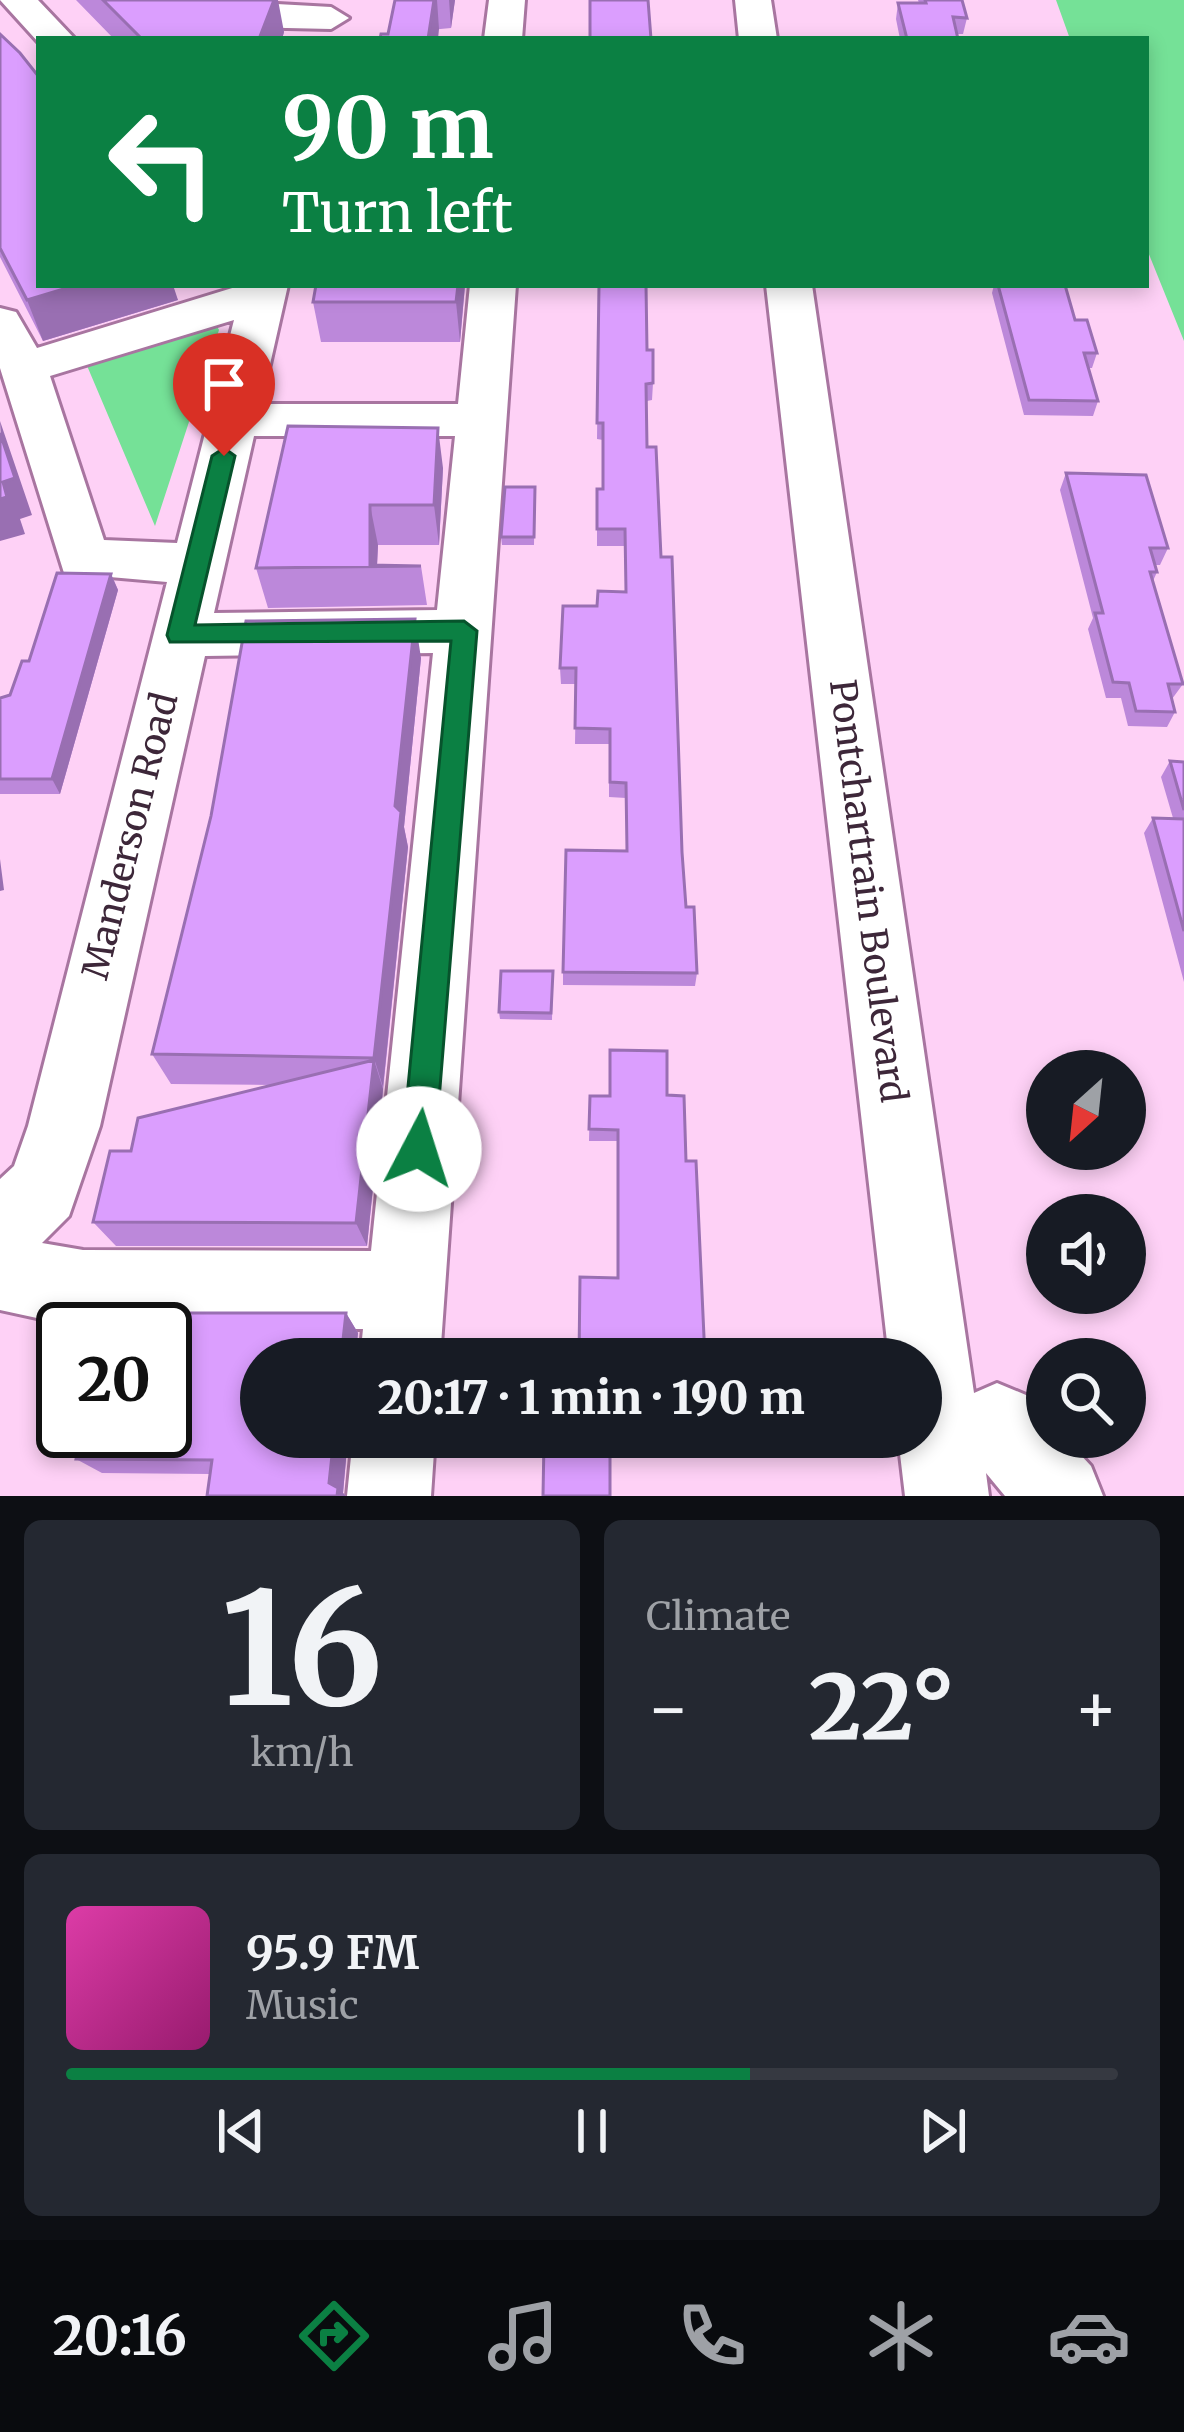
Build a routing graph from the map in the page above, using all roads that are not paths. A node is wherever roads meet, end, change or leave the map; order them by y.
1 (18, 0) edge
2 (225, 0) edge
3 (507, 0) edge
4 (753, 0) edge
5 (331, 19) edge
6 (53, 36) edge
7 (503, 36) edge
8 (758, 36) edge
9 (493, 288) edge
10 (789, 288) edge
11 (264, 290) edge
12 (0, 322) edge
13 (24, 368) junction
14 (237, 402) junction
15 (483, 405) junction
16 (198, 563) junction
17 (464, 631) junction
18 (179, 635) junction
19 (0, 1231) edge
20 (0, 1261) edge
21 (403, 1325) edge
22 (997, 1424) dead end
23 (392, 1458) edge
24 (389, 1496) edge
25 (947, 1496) edge
26 (1061, 1496) edge

1 - 6 street
2 - 5 street
3 - 7 street
4 - 8 street
9 - 15 street
10 - 25 street, Pontchartrain Boulevard
11 - 13 street
11 - 14 street, Manderson Road
12 - 13 street
13 - 16 street
14 - 15 street
14 - 16 street, Manderson Road
15 - 17 street
16 - 18 street, Manderson Road
17 - 18 street
17 - 21 street
18 - 19 street, Manderson Road
20 - 21 street
22 - 26 street
23 - 24 street

